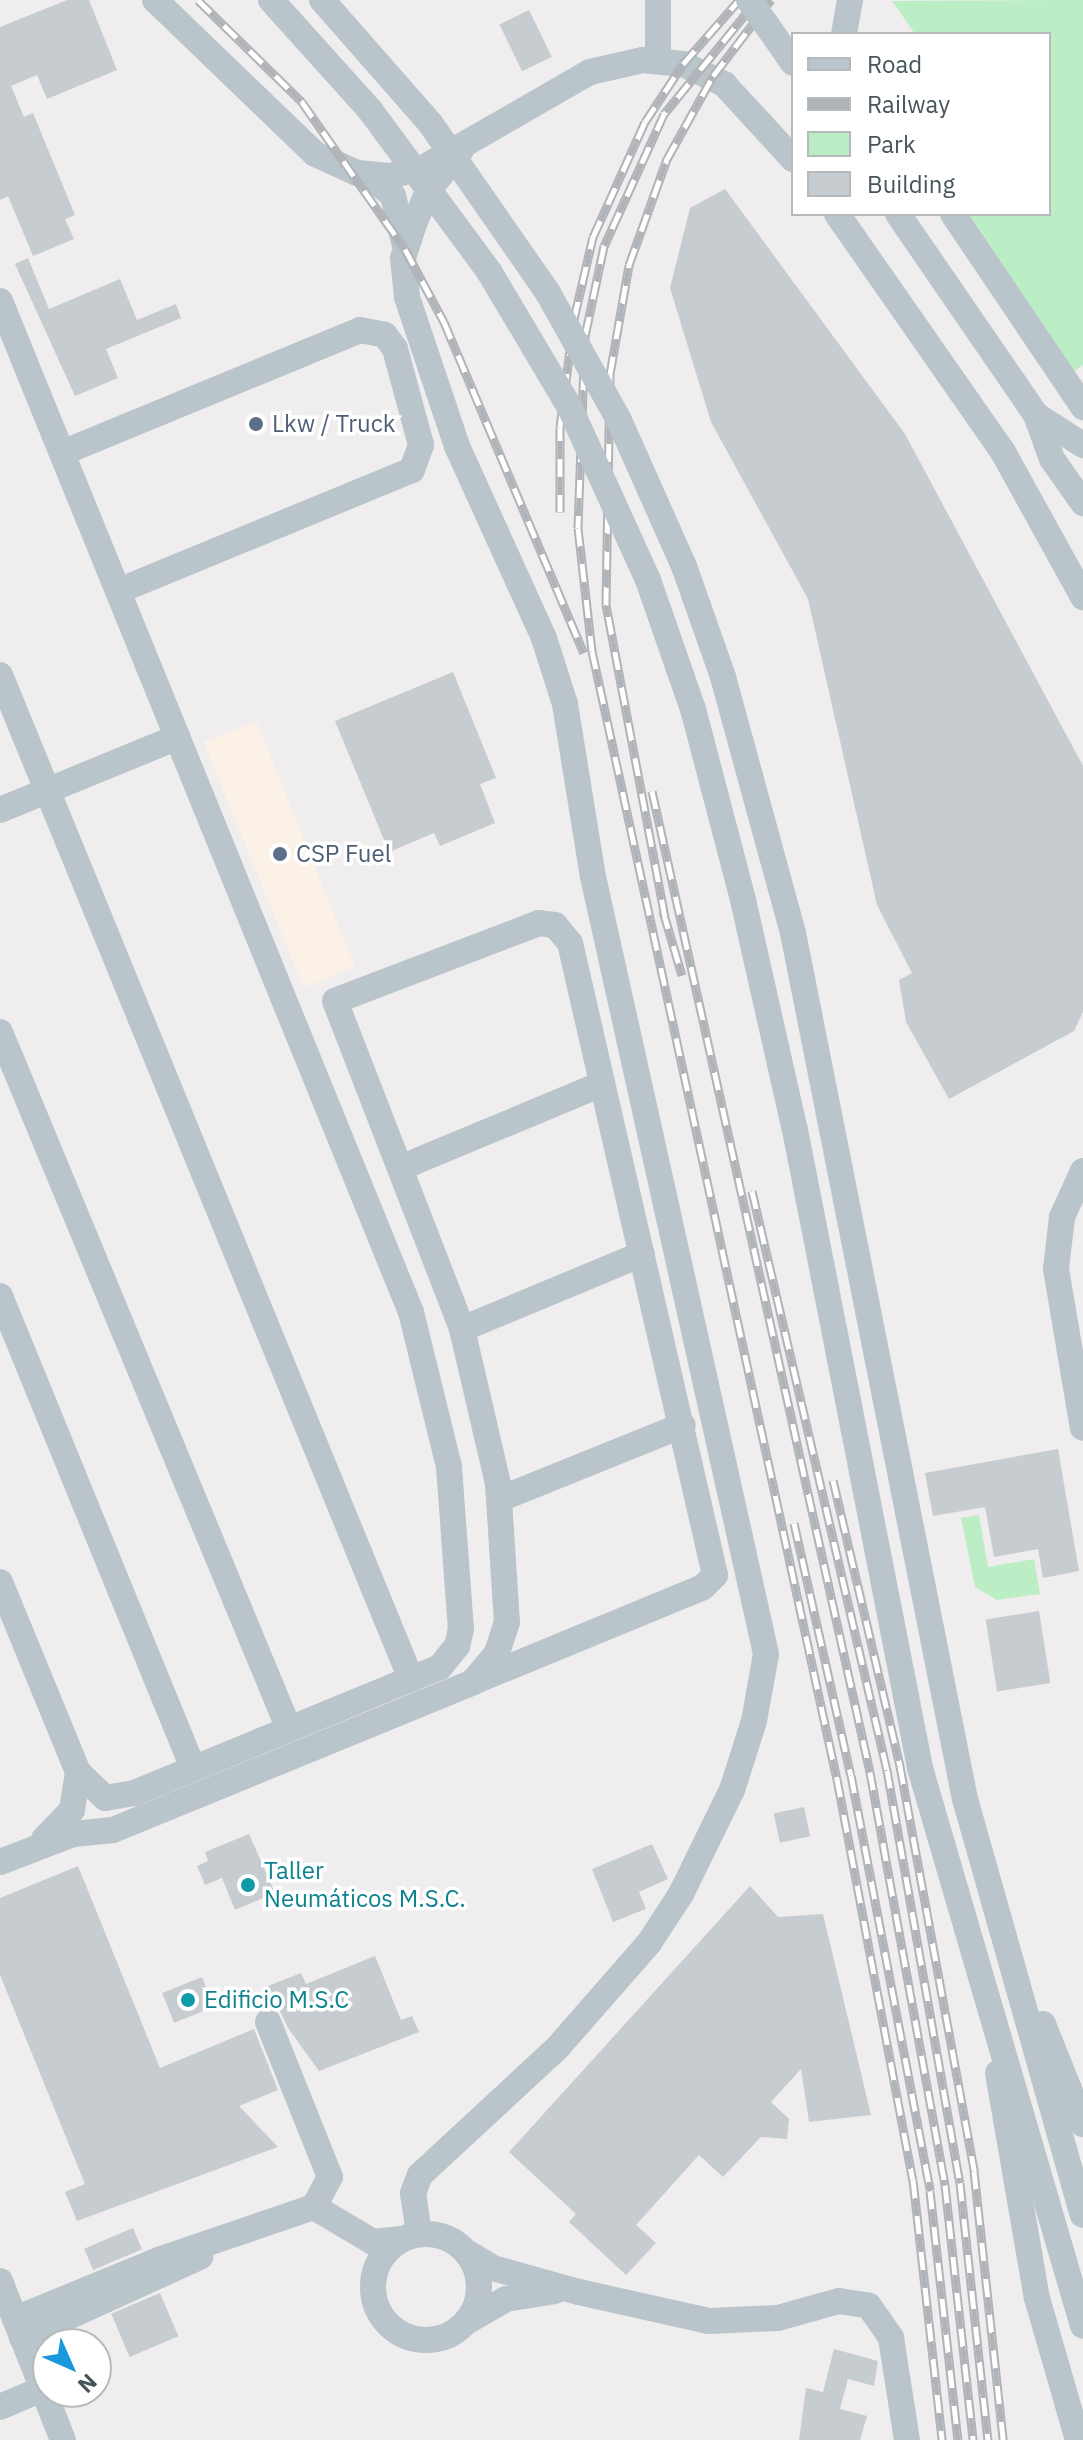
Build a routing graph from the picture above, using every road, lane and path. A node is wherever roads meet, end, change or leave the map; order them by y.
1 (155, 0) edge
2 (271, 0) edge
3 (322, 0) edge
4 (658, 0) edge
5 (749, 0) edge
6 (850, 0) edge
7 (844, 32) edge
8 (658, 60) junction
9 (791, 60) edge
10 (461, 150) junction
11 (791, 157) edge
12 (369, 175) junction
13 (838, 216) edge
14 (899, 216) edge
15 (954, 216) edge
16 (405, 249) junction
17 (0, 301) edge
18 (1083, 407) edge
19 (1036, 415) junction
20 (1083, 445) edge
21 (62, 453) junction
22 (1083, 503) edge
23 (119, 591) junction
24 (1083, 597) edge
25 (0, 675) edge
26 (178, 737) junction
27 (47, 791) junction
28 (0, 810) edge
29 (0, 1032) edge
30 (602, 1084) junction
31 (400, 1168) junction
32 (1083, 1171) edge
33 (642, 1254) junction
34 (0, 1296) edge
35 (462, 1329) junction
36 (683, 1425) junction
37 (1083, 1428) edge
38 (500, 1499) junction
39 (0, 1582) edge
40 (411, 1679) junction
41 (473, 1682) junction
42 (289, 1729) junction
43 (193, 1768) junction
44 (78, 1772) junction
45 (32, 1848) junction
46 (0, 1862) edge
47 (987, 1886) junction
48 (980, 1959) junction
49 (268, 2022) dead end
50 (1083, 2124) edge
51 (314, 2207) junction
52 (1083, 2215) edge
53 (410, 2237) junction
54 (468, 2253) junction
55 (0, 2281) edge
56 (372, 2281) junction
57 (579, 2292) junction
58 (468, 2321) junction
59 (1083, 2326) edge
60 (18, 2328) junction
61 (32, 2364) edge
62 (32, 2393) edge
63 (0, 2407) edge
64 (50, 2408) edge
65 (63, 2440) edge
66 (907, 2440) edge
67 (1078, 2440) edge

1 - 12 street
2 - 48 street, bridge
3 - 47 street, bridge
4 - 8 street
5 - 9 street, bridge
6 - 7 street
8 - 10 street
8 - 11 street
10 - 12 street
10 - 16 street
12 - 16 street
13 - 24 street
14 - 19 street
15 - 18 street
16 - 53 street
17 - 21 street
19 - 20 street
19 - 22 street
21 - 23 street
21 - 23 street
23 - 26 street
25 - 27 street
26 - 27 street
26 - 40 street
27 - 28 street
27 - 40 street
29 - 42 street
30 - 31 street
30 - 31 street
30 - 33 street
31 - 35 street
32 - 37 street
33 - 35 street
33 - 36 street
34 - 43 street
35 - 38 street
36 - 38 street
36 - 41 street
38 - 41 street
39 - 44 street
40 - 42 street
41 - 45 street
42 - 43 street
43 - 44 street
44 - 45 street
45 - 46 street
47 - 50 street
47 - 52 street
48 - 59 street
48 - 67 street
49 - 51 street
51 - 53 street
51 - 56 street
51 - 60 street
53 - 54 street
53 - 56 street
54 - 57 street
54 - 58 street
55 - 60 street
56 - 58 street
57 - 58 street
57 - 66 street
60 - 61 street
62 - 63 street
64 - 65 street

